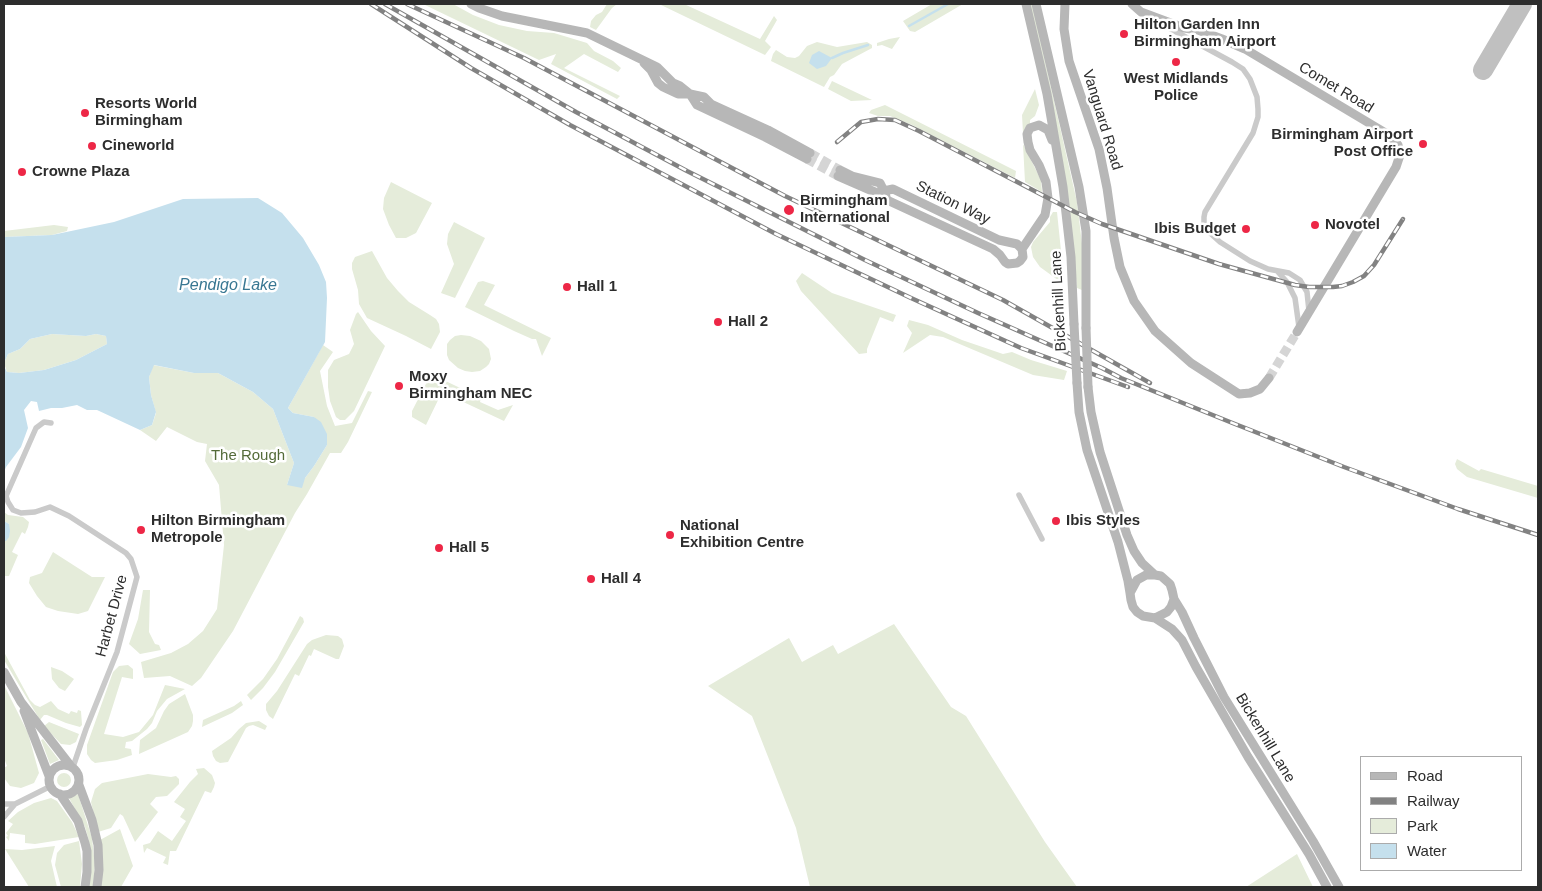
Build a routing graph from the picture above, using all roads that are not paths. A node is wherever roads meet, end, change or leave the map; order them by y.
1 (471, 4) edge
2 (1026, 4) edge
3 (1036, 4) edge
4 (1059, 4) edge
5 (1065, 4) edge
6 (1132, 4) edge
7 (1142, 12) junction
8 (1064, 29) junction
9 (809, 156) tunnel mouth
10 (1059, 159) junction
11 (839, 173) tunnel mouth
12 (884, 191) junction
13 (1011, 243) junction
14 (1022, 249) junction
15 (1000, 255) junction
16 (1278, 272) junction
17 (1309, 311) junction
18 (1298, 330) joint
19 (1270, 378) tunnel mouth
20 (51, 423) dead end
21 (1019, 495) dead end
22 (1042, 539) dead end
23 (1158, 576) junction
24 (1130, 593) junction
25 (1174, 599) junction
26 (1155, 618) junction
27 (4, 672) edge
28 (20, 702) junction
29 (72, 766) junction
30 (49, 776) junction
31 (79, 785) junction
32 (51, 786) junction
33 (60, 794) junction
34 (4, 804) edge
35 (15, 804) junction
36 (4, 817) edge
37 (85, 887) edge
38 (97, 887) edge
39 (1327, 887) edge
40 (1339, 887) edge

1 - 9 street
2 - 10 street, Bickenhill Lane
3 - 23 street, Bickenhill Lane, bridge
4 - 8 street
5 - 8 street, Vanguard Road
6 - 7 street
7 - 16 street
7 - 17 street, Comet Road
8 - 19 street, Vanguard Road
10 - 14 street
10 - 24 street, Bickenhill Lane, bridge
11 - 12 street, Station Way
12 - 13 street, Station Way
12 - 15 street, Station Way
13 - 14 street
13 - 15 street
14 - 15 street
16 - 17 street
16 - 18 street
17 - 18 street, Comet Road
20 - 29 street, Harbet Drive
21 - 22 street
23 - 24 street
23 - 25 street
24 - 26 street
25 - 26 street
25 - 40 street, Bickenhill Lane
26 - 39 street, Bickenhill Lane
27 - 28 street
28 - 29 street
28 - 30 street
29 - 30 street
29 - 31 street
30 - 32 street
31 - 33 street
31 - 38 street
32 - 33 street
32 - 35 street
33 - 37 street
34 - 35 street
35 - 36 street

